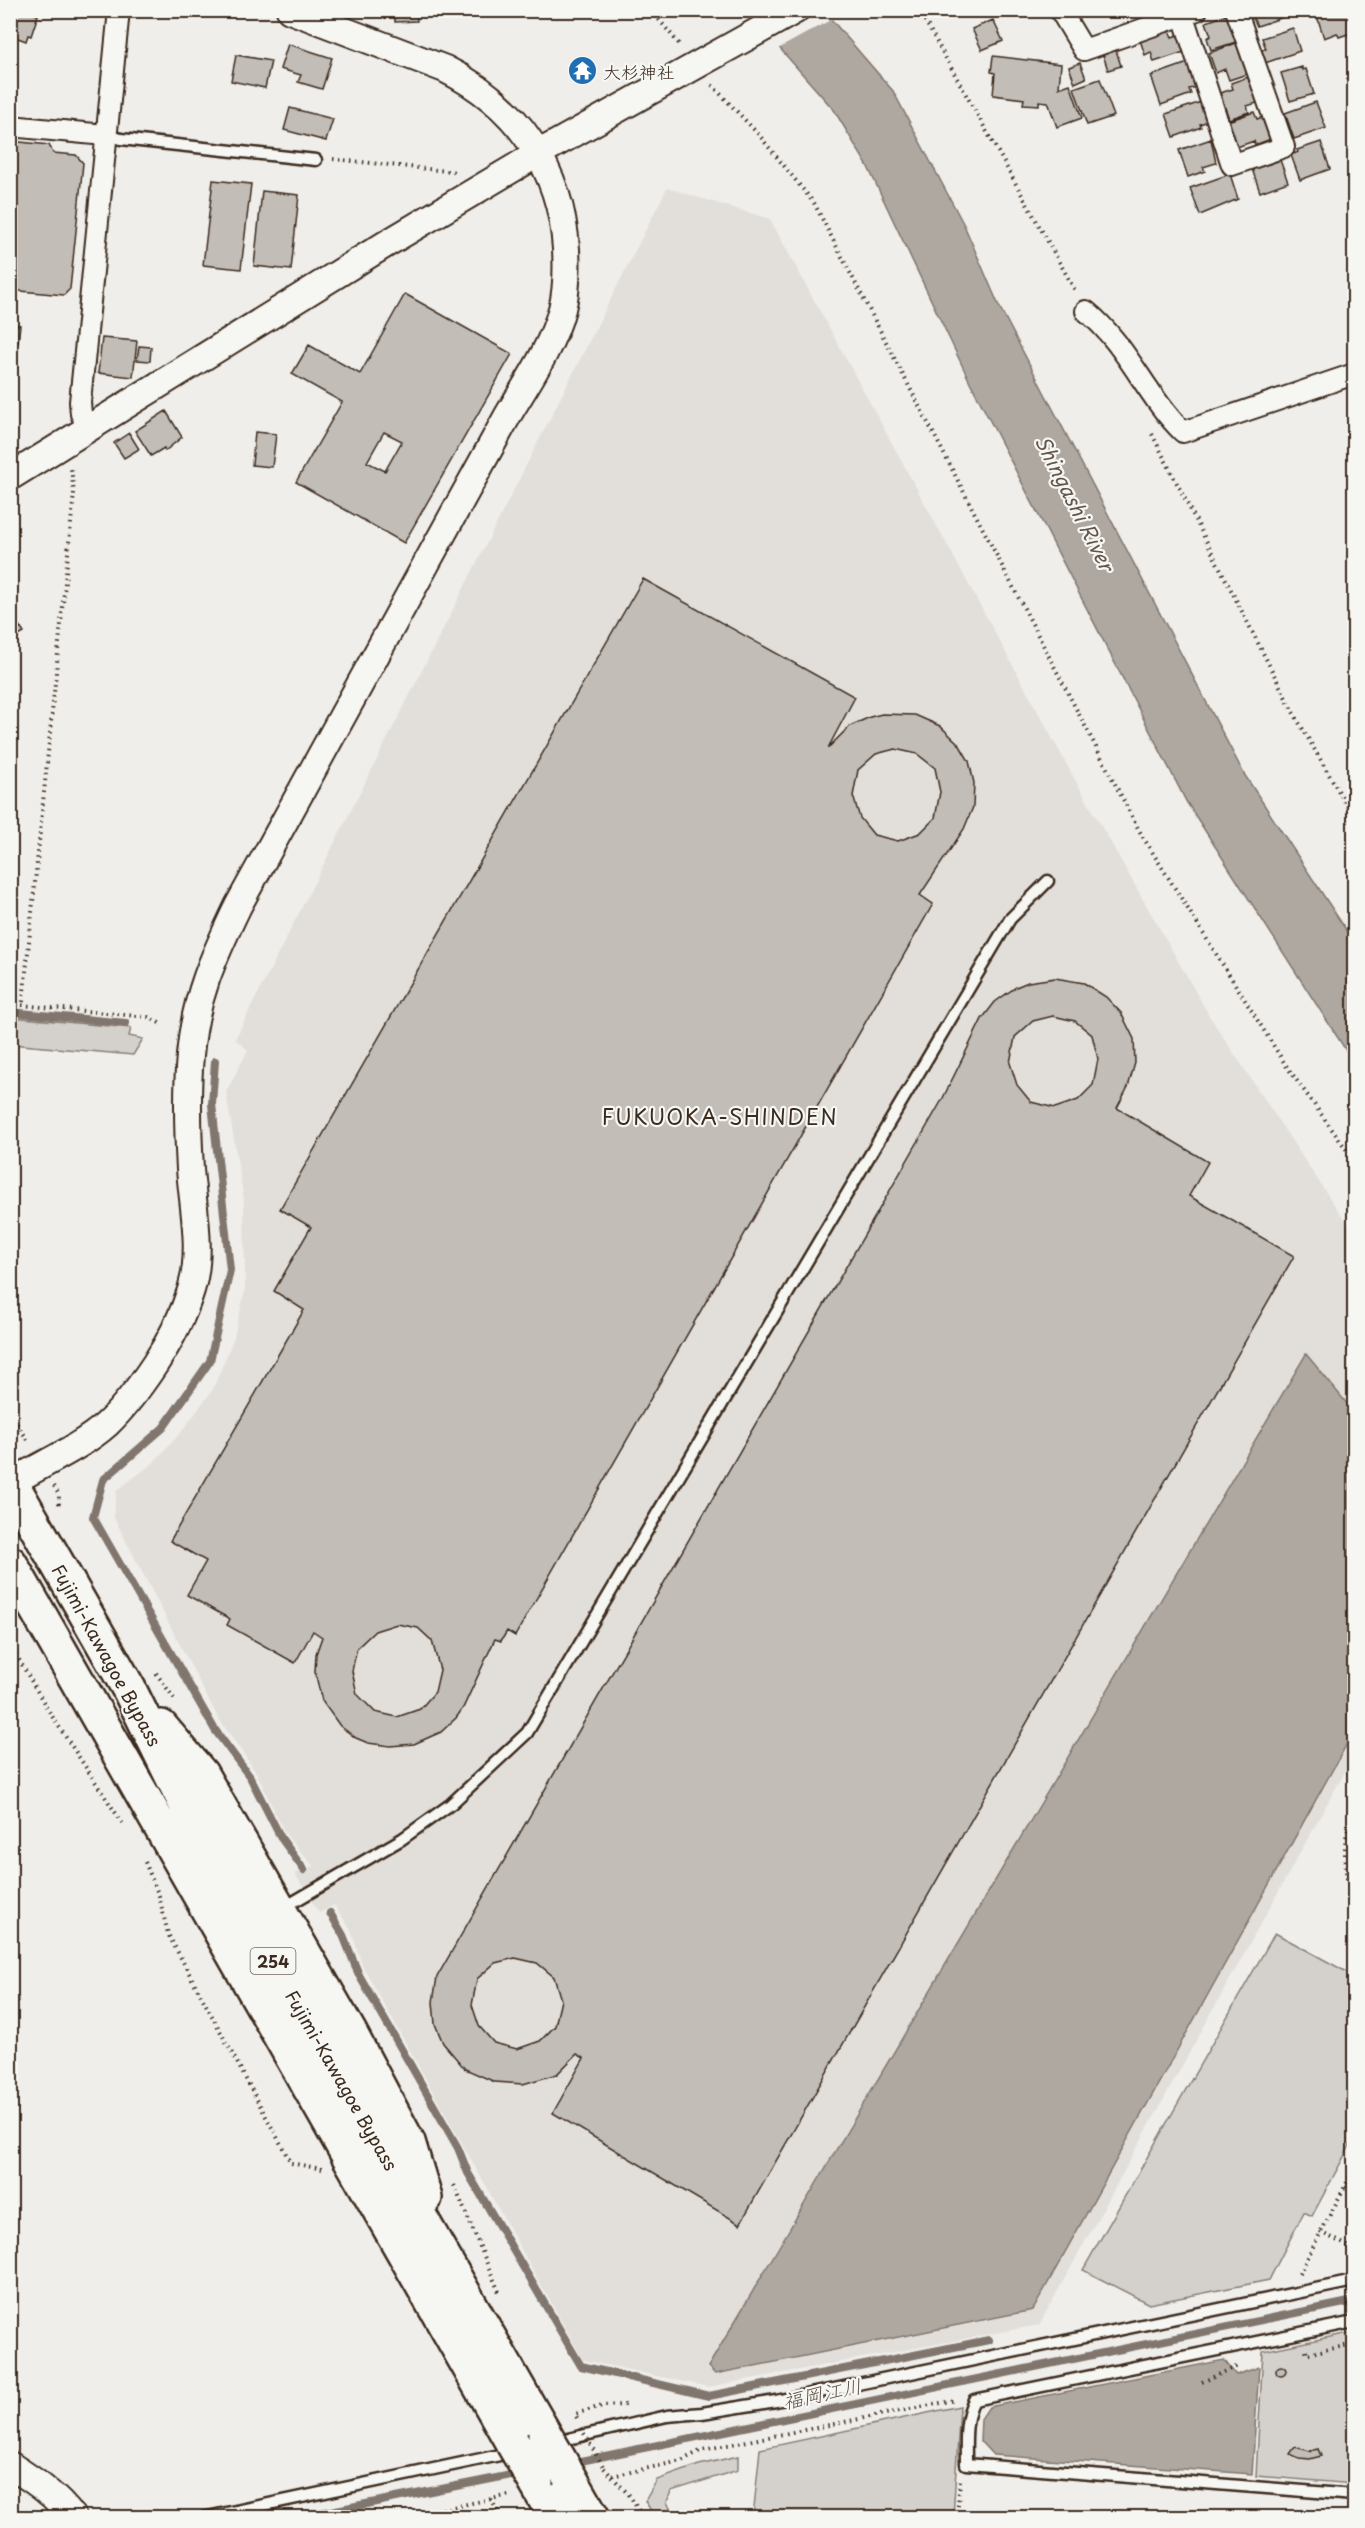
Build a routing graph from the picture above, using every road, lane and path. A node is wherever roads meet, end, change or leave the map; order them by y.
1 (119, 10) edge
2 (290, 10) edge
3 (651, 10) edge
4 (796, 10) edge
5 (920, 10) edge
6 (1060, 10) edge
7 (1236, 10) edge
8 (1190, 13) edge
9 (698, 64) junction
10 (10, 126) edge
11 (105, 135) junction
12 (539, 153) junction
13 (316, 160) joint
14 (487, 185) junction
15 (1086, 311) joint
16 (1354, 374) edge
17 (90, 428) junction
18 (1150, 430) dead end
19 (65, 443) junction
20 (10, 477) edge
21 (1354, 818) edge
22 (1048, 882) dead end
23 (23, 1002) dead end
24 (10, 1004) edge
25 (163, 1025) dead end
26 (1354, 1160) edge
27 (10, 1414) edge
28 (26, 1437) dead end
29 (11, 1482) edge
30 (59, 1495) dead end
31 (58, 1514) dead end
32 (10, 1563) edge
33 (10, 1601) edge
34 (10, 1644) edge
35 (141, 1679) junction
36 (180, 1706) dead end
37 (110, 1740) junction
38 (1354, 1813) edge
39 (128, 1832) dead end
40 (144, 1860) dead end
41 (1354, 1907) edge
42 (280, 1910) junction
43 (1354, 2169) edge
44 (333, 2171) dead end
45 (1345, 2187) junction
46 (1354, 2192) edge
47 (1320, 2232) junction
48 (1354, 2248) edge
49 (443, 2255) junction
50 (1297, 2278) dead end
51 (1354, 2281) edge
52 (1354, 2322) edge
53 (1304, 2342) dead end
54 (1354, 2344) edge
55 (974, 2400) junction
56 (581, 2428) dead end
57 (533, 2443) junction
58 (966, 2464) junction
59 (10, 2465) edge
60 (612, 2476) junction
61 (526, 2488) junction
62 (1354, 2495) edge
63 (491, 2499) junction
64 (73, 2517) edge
65 (203, 2517) edge
66 (401, 2517) edge
67 (501, 2517) edge
68 (556, 2517) edge
69 (593, 2517) edge
70 (643, 2517) edge
71 (957, 2517) edge

1 - 11 street
2 - 12 street
3 - 9 path
4 - 9 street
5 - 15 path
6 - 8 street
7 - 8 street
9 - 12 street
9 - 26 path
10 - 11 street
11 - 13 lane
11 - 17 street
12 - 14 street
12 - 29 street
13 - 14 path
14 - 17 street
15 - 16 street
17 - 19 street
18 - 21 path
19 - 20 street
19 - 23 path
22 - 42 lane
24 - 25 path
27 - 28 path
29 - 35 highway, Fujimi-Kawagoe Bypass / 254
30 - 31 path
32 - 37 highway, Fujimi-Kawagoe Bypass / 254
33 - 37 highway, 254
34 - 39 path
35 - 36 path
35 - 42 highway
35 - 49 highway, Fujimi-Kawagoe Bypass / 254
37 - 57 highway, Fujimi-Kawagoe Bypass / 254
38 - 41 path
40 - 44 path
42 - 49 highway
43 - 45 path
45 - 46 path
45 - 47 path
47 - 48 path
47 - 50 path
49 - 57 highway, Fujimi-Kawagoe Bypass / 254
51 - 57 lane
52 - 55 lane
53 - 54 path
55 - 58 lane
55 - 60 path
56 - 60 path, bridge
57 - 61 highway, Fujimi-Kawagoe Bypass / 254, bridge
57 - 65 lane
57 - 69 highway, Fujimi-Kawagoe Bypass / 254, bridge
58 - 62 lane
58 - 71 path
59 - 64 street
60 - 70 path
61 - 63 path
61 - 68 highway, Fujimi-Kawagoe Bypass / 254
63 - 66 path
63 - 67 path

